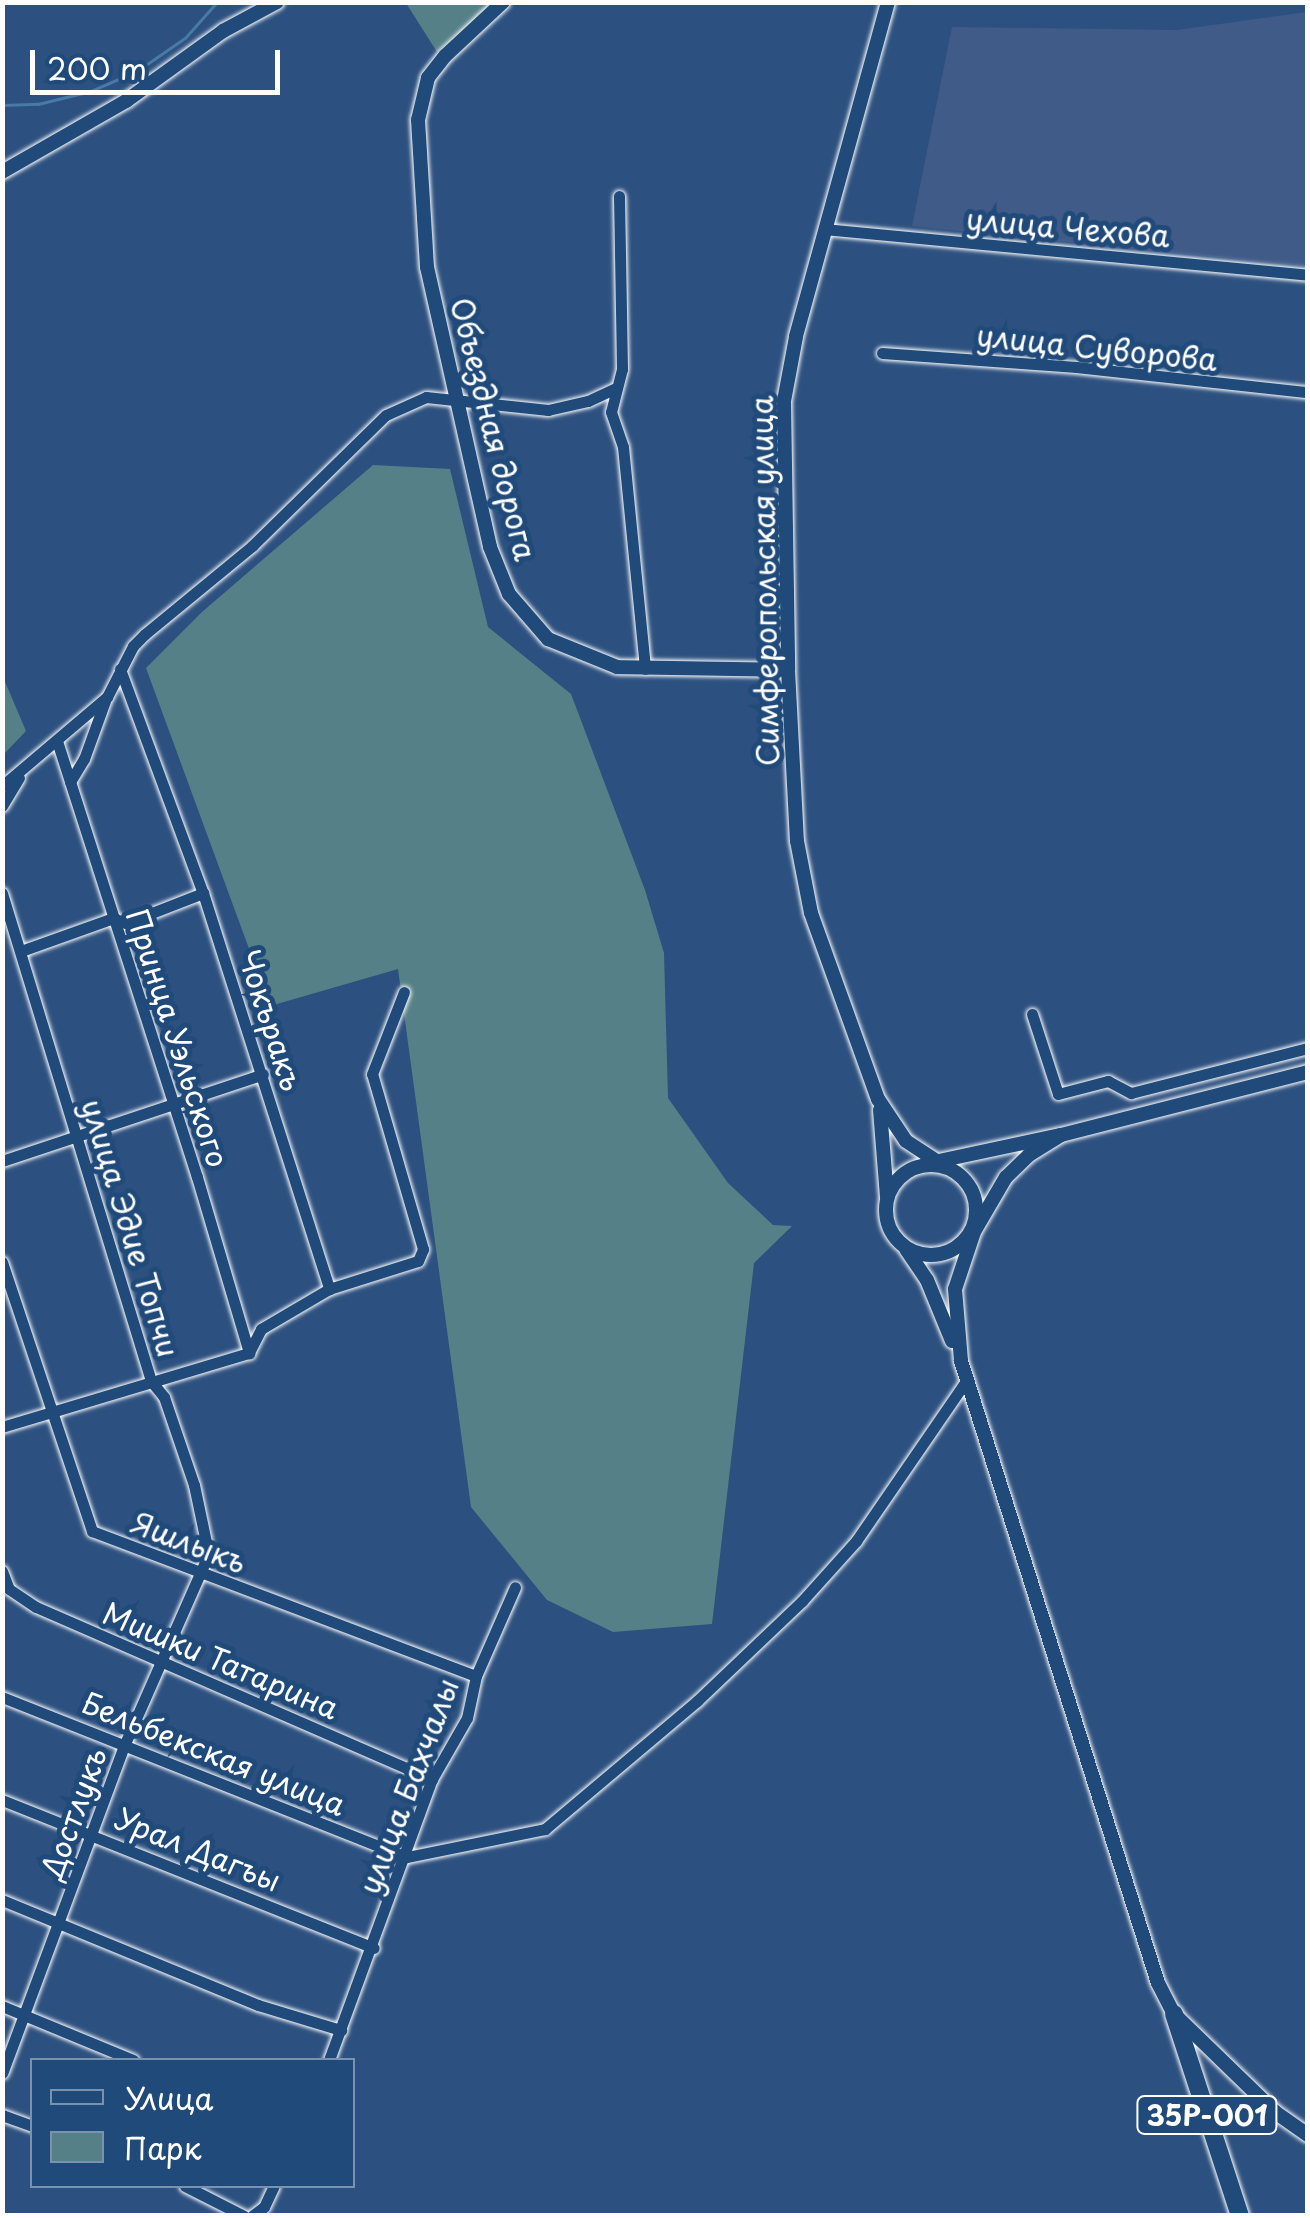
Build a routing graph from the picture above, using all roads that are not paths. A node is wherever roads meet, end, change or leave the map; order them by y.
1 (277, 2) edge
2 (504, 2) edge
3 (888, 2) edge
4 (2, 172) edge
5 (618, 196) dead end
6 (824, 228) junction
7 (1308, 275) edge
8 (882, 354) dead end
9 (614, 389) junction
10 (1308, 392) edge
11 (455, 398) junction
12 (588, 401) junction
13 (611, 412) junction
14 (120, 669) junction
15 (644, 669) junction
16 (788, 670) junction
17 (106, 697) junction
18 (57, 740) junction
19 (23, 770) junction
20 (70, 782) junction
21 (2, 786) edge
22 (2, 806) edge
23 (2, 893) edge
24 (203, 893) junction
25 (113, 918) junction
26 (20, 951) junction
27 (404, 992) dead end
28 (1032, 1014) dead end
29 (1308, 1048) edge
30 (1308, 1072) edge
31 (263, 1074) junction
32 (878, 1099) junction
33 (174, 1106) junction
34 (1062, 1136) junction
35 (77, 1138) junction
36 (2, 1161) edge
37 (936, 1164) junction
38 (887, 1197) junction
39 (974, 1232) junction
40 (902, 1244) junction
41 (2, 1262) edge
42 (329, 1289) junction
43 (248, 1352) junction
44 (961, 1361) junction
45 (151, 1381) junction
46 (966, 1381) junction
47 (56, 1412) junction
48 (2, 1427) edge
49 (2, 1571) edge
50 (197, 1574) junction
51 (515, 1587) dead end
52 (163, 1661) junction
53 (476, 1676) junction
54 (2, 1697) edge
55 (125, 1743) junction
56 (432, 1779) junction
57 (2, 1800) edge
58 (92, 1833) junction
59 (407, 1857) junction
60 (2, 1900) edge
61 (59, 1924) junction
62 (374, 1948) junction
63 (2, 2006) edge
64 (27, 2014) junction
65 (1174, 2014) junction
66 (341, 2030) junction
67 (128, 2058) edge
68 (330, 2058) edge
69 (2, 2073) edge
70 (2, 2114) edge
71 (30, 2125) edge
72 (1308, 2135) edge
73 (189, 2188) edge
74 (273, 2188) edge
75 (244, 2216) edge
76 (252, 2216) edge
77 (1240, 2216) edge

1 - 4 main road
2 - 11 main road, Объездная дорога
3 - 6 main road, Симферопольская улица
5 - 9 street
6 - 7 street, улица Чехова
6 - 16 main road, Симферопольская улица
8 - 10 street, улица Суворова
9 - 12 street
9 - 13 street
11 - 12 street
11 - 14 street
11 - 15 main road, Объездная дорога
12 - 13 street
13 - 15 street
14 - 17 street
14 - 24 street, Чокъракъ
15 - 16 main road, Объездная дорога
16 - 32 main road, Симферопольская улица
17 - 18 street
17 - 20 street
18 - 19 street
18 - 20 street, Принца Уэльского
19 - 21 street
19 - 22 street
20 - 25 street, Принца Уэльского
23 - 26 street, улица Эдие Топчи
24 - 25 street
24 - 31 street, Чокъракъ
25 - 26 street
25 - 33 street, Принца Уэльского
26 - 35 street, улица Эдие Топчи
27 - 42 street
28 - 29 street
30 - 34 main road, 35Р-001
31 - 33 street
31 - 42 street, Чокъракъ
32 - 37 main road, Симферопольская улица
32 - 38 main road, Симферопольская улица
33 - 35 street
33 - 43 street, Принца Уэльского
34 - 37 main road, 35Р-001
34 - 39 main road, 35Р-001
35 - 36 street
35 - 45 street, улица Эдие Топчи
37 - 38 main road, 35Р-001
37 - 39 main road, 35Р-001
38 - 40 main road, 35Р-001
39 - 40 main road
39 - 44 main road, 35Р-001
40 - 44 main road, 35Р-001
41 - 47 street, Яшлыкъ
42 - 43 street
43 - 45 street
44 - 46 main road, 35Р-001
45 - 47 street
45 - 50 street, улица Эдие Топчи
46 - 59 street
46 - 65 main road, 35Р-001
47 - 48 street
47 - 50 street, Яшлыкъ
49 - 52 street, Мишки Татарина
50 - 52 street, Достлукъ
50 - 53 street, Яшлыкъ
51 - 53 street, улица Бахчалы
52 - 55 street, Достлукъ
52 - 56 street, Мишки Татарина
53 - 56 street, улица Бахчалы
54 - 55 street, Бельбекская улица
55 - 58 street, Достлукъ
55 - 59 street, Бельбекская улица
56 - 59 street, улица Бахчалы
57 - 58 street, Урал Дагъы
58 - 61 street, Достлукъ
58 - 62 street, Урал Дагъы
59 - 62 street, улица Бахчалы
60 - 61 street
61 - 64 street, Достлукъ
61 - 66 street
62 - 66 street, улица Бахчалы
63 - 64 street
64 - 67 street
64 - 69 street, Достлукъ
65 - 72 main road
65 - 77 highway, 35Р-001
66 - 68 street, улица Бахчалы
70 - 71 street
73 - 75 street
74 - 76 street

